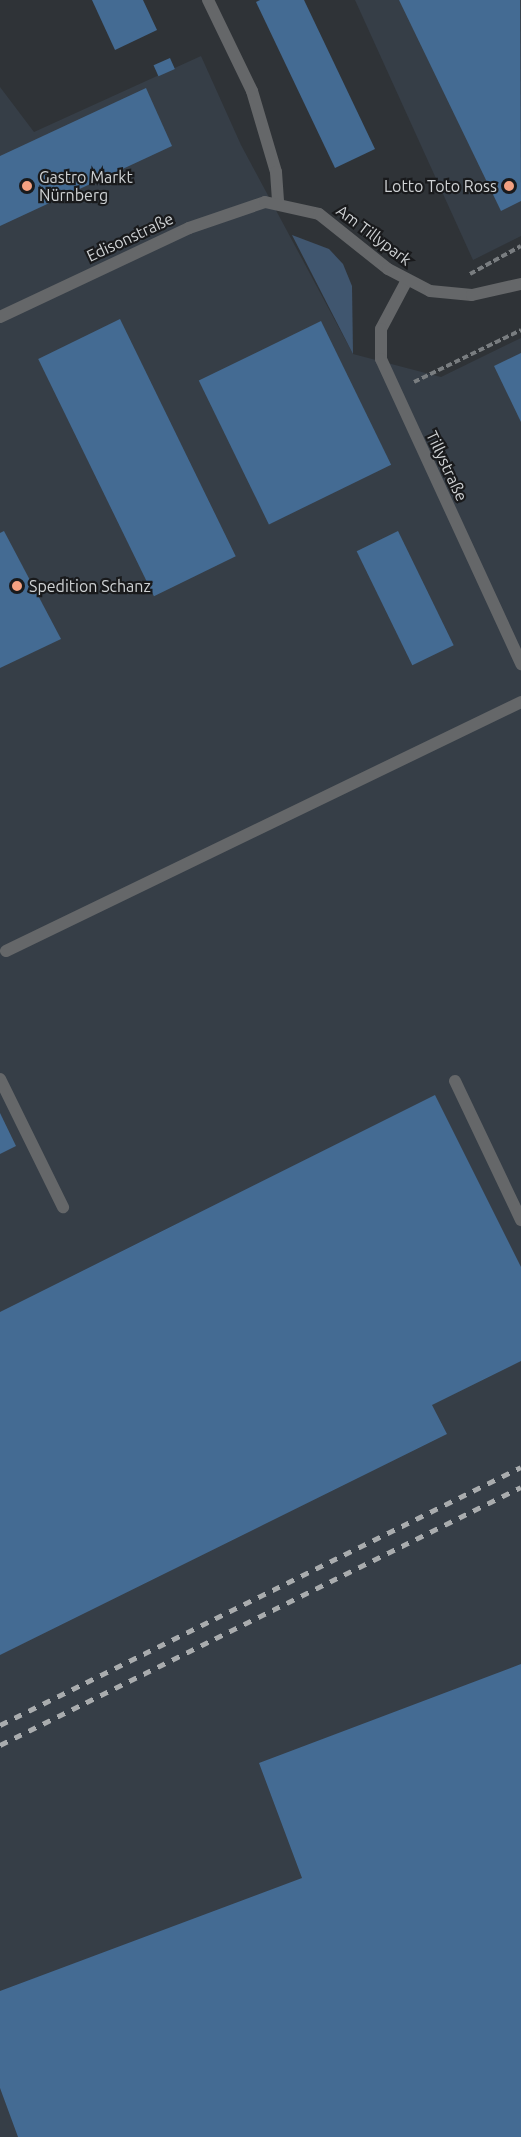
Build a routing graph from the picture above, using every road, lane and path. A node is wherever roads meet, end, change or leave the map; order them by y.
1 (208, 0) edge
2 (278, 201) junction
3 (521, 246) edge
4 (407, 280) junction
5 (521, 284) edge
6 (452, 295) junction
7 (0, 317) edge
8 (521, 330) edge
9 (394, 392) junction
10 (521, 664) edge
11 (521, 702) edge
12 (6, 951) dead end
13 (0, 1079) edge
14 (455, 1081) dead end
15 (63, 1207) dead end
16 (521, 1220) edge

1 - 2 street
2 - 4 street, Am Tillypark
2 - 7 street, Edisonstraße
3 - 6 path
4 - 6 street, Am Tillypark
4 - 9 street, Tillystraße
5 - 6 street, Am Tillypark
8 - 9 path
9 - 10 street, Tillystraße
11 - 12 street
13 - 15 street
14 - 16 street

